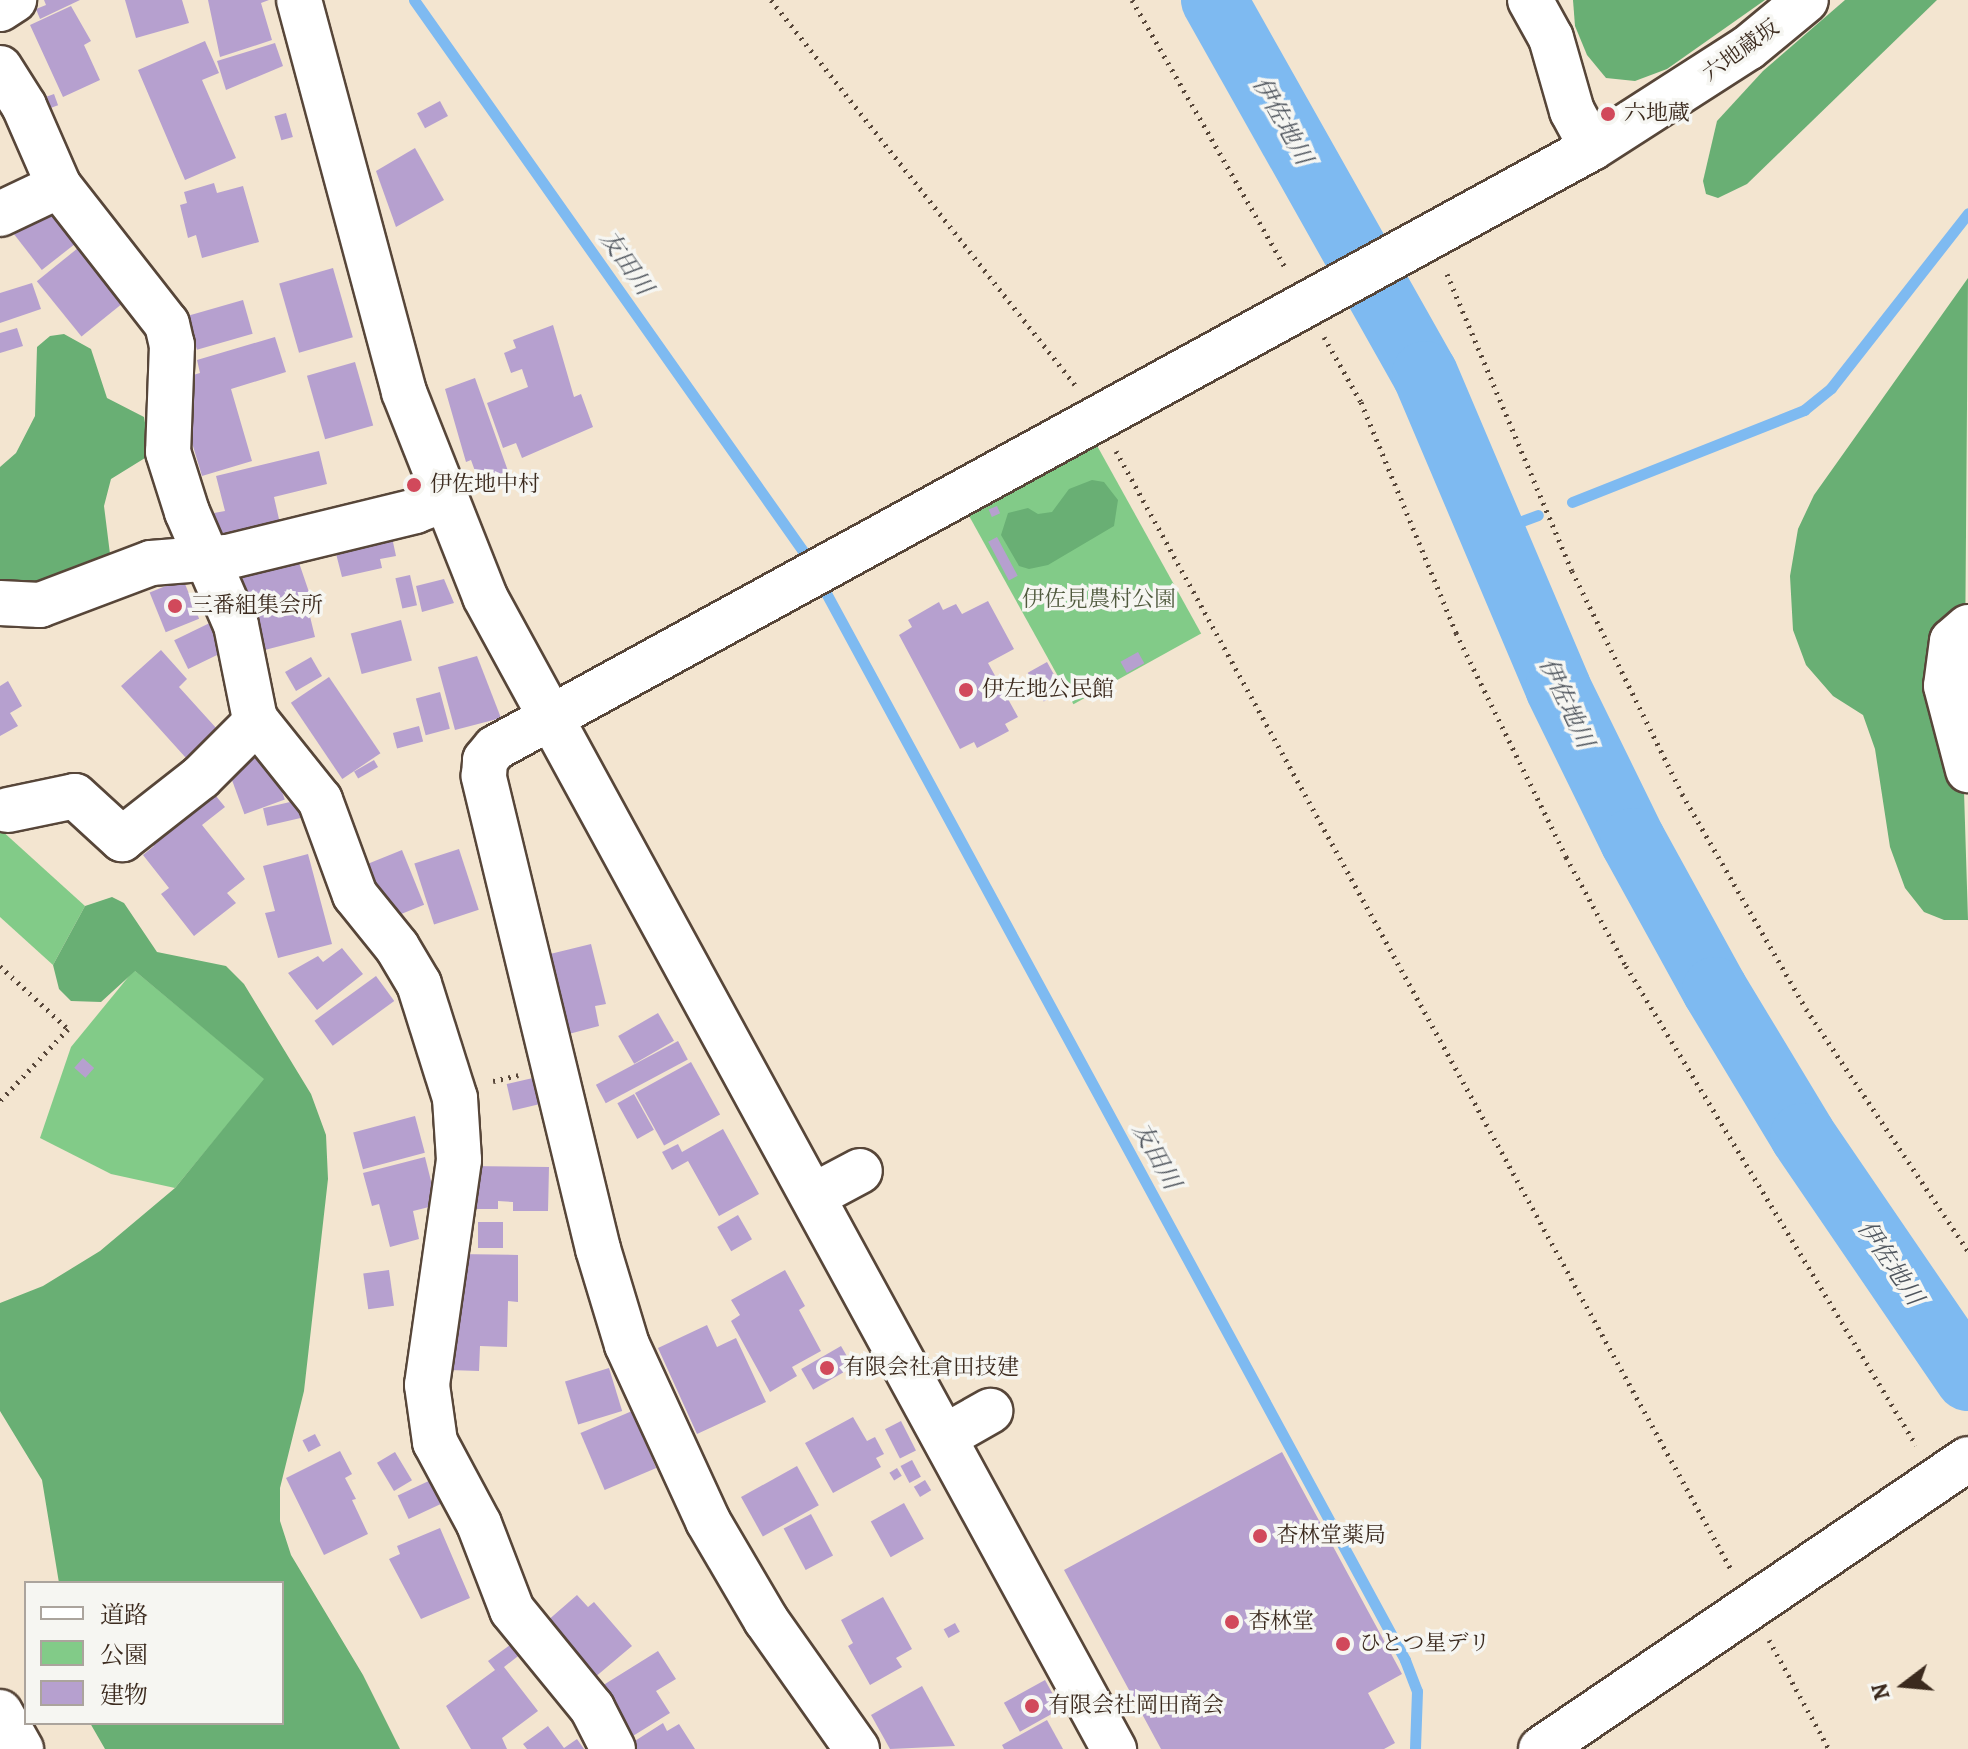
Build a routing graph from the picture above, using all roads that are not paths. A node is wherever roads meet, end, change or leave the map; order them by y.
1 (14, 0) edge
2 (299, 0) edge
3 (1530, 0) edge
4 (1806, 0) edge
5 (0, 9) edge
6 (1, 73) edge
7 (1592, 148) junction
8 (59, 186) junction
9 (0, 214) edge
10 (443, 500) junction
11 (209, 558) junction
12 (0, 603) edge
13 (1968, 627) edge
14 (549, 718) junction
15 (257, 721) junction
16 (1968, 770) edge
17 (8, 810) dead end
18 (860, 1171) dead end
19 (813, 1196) junction
20 (990, 1411) dead end
21 (946, 1436) junction
22 (1949, 1472) edge
23 (0, 1712) edge
24 (21, 1749) edge
25 (613, 1749) edge
26 (857, 1749) edge
27 (1114, 1749) edge
28 (1541, 1749) edge

1 - 5 street
2 - 10 street
3 - 7 street
4 - 7 street, 六地蔵坂
6 - 8 street
7 - 14 street, 六地蔵坂
8 - 9 street
8 - 11 street
10 - 11 street
10 - 14 street
11 - 12 street
11 - 15 street
13 - 16 street
14 - 19 street
14 - 26 street, 六地蔵坂
15 - 17 street
15 - 25 street
18 - 19 street
19 - 21 street
20 - 21 street
21 - 27 street
22 - 28 street
23 - 24 street

